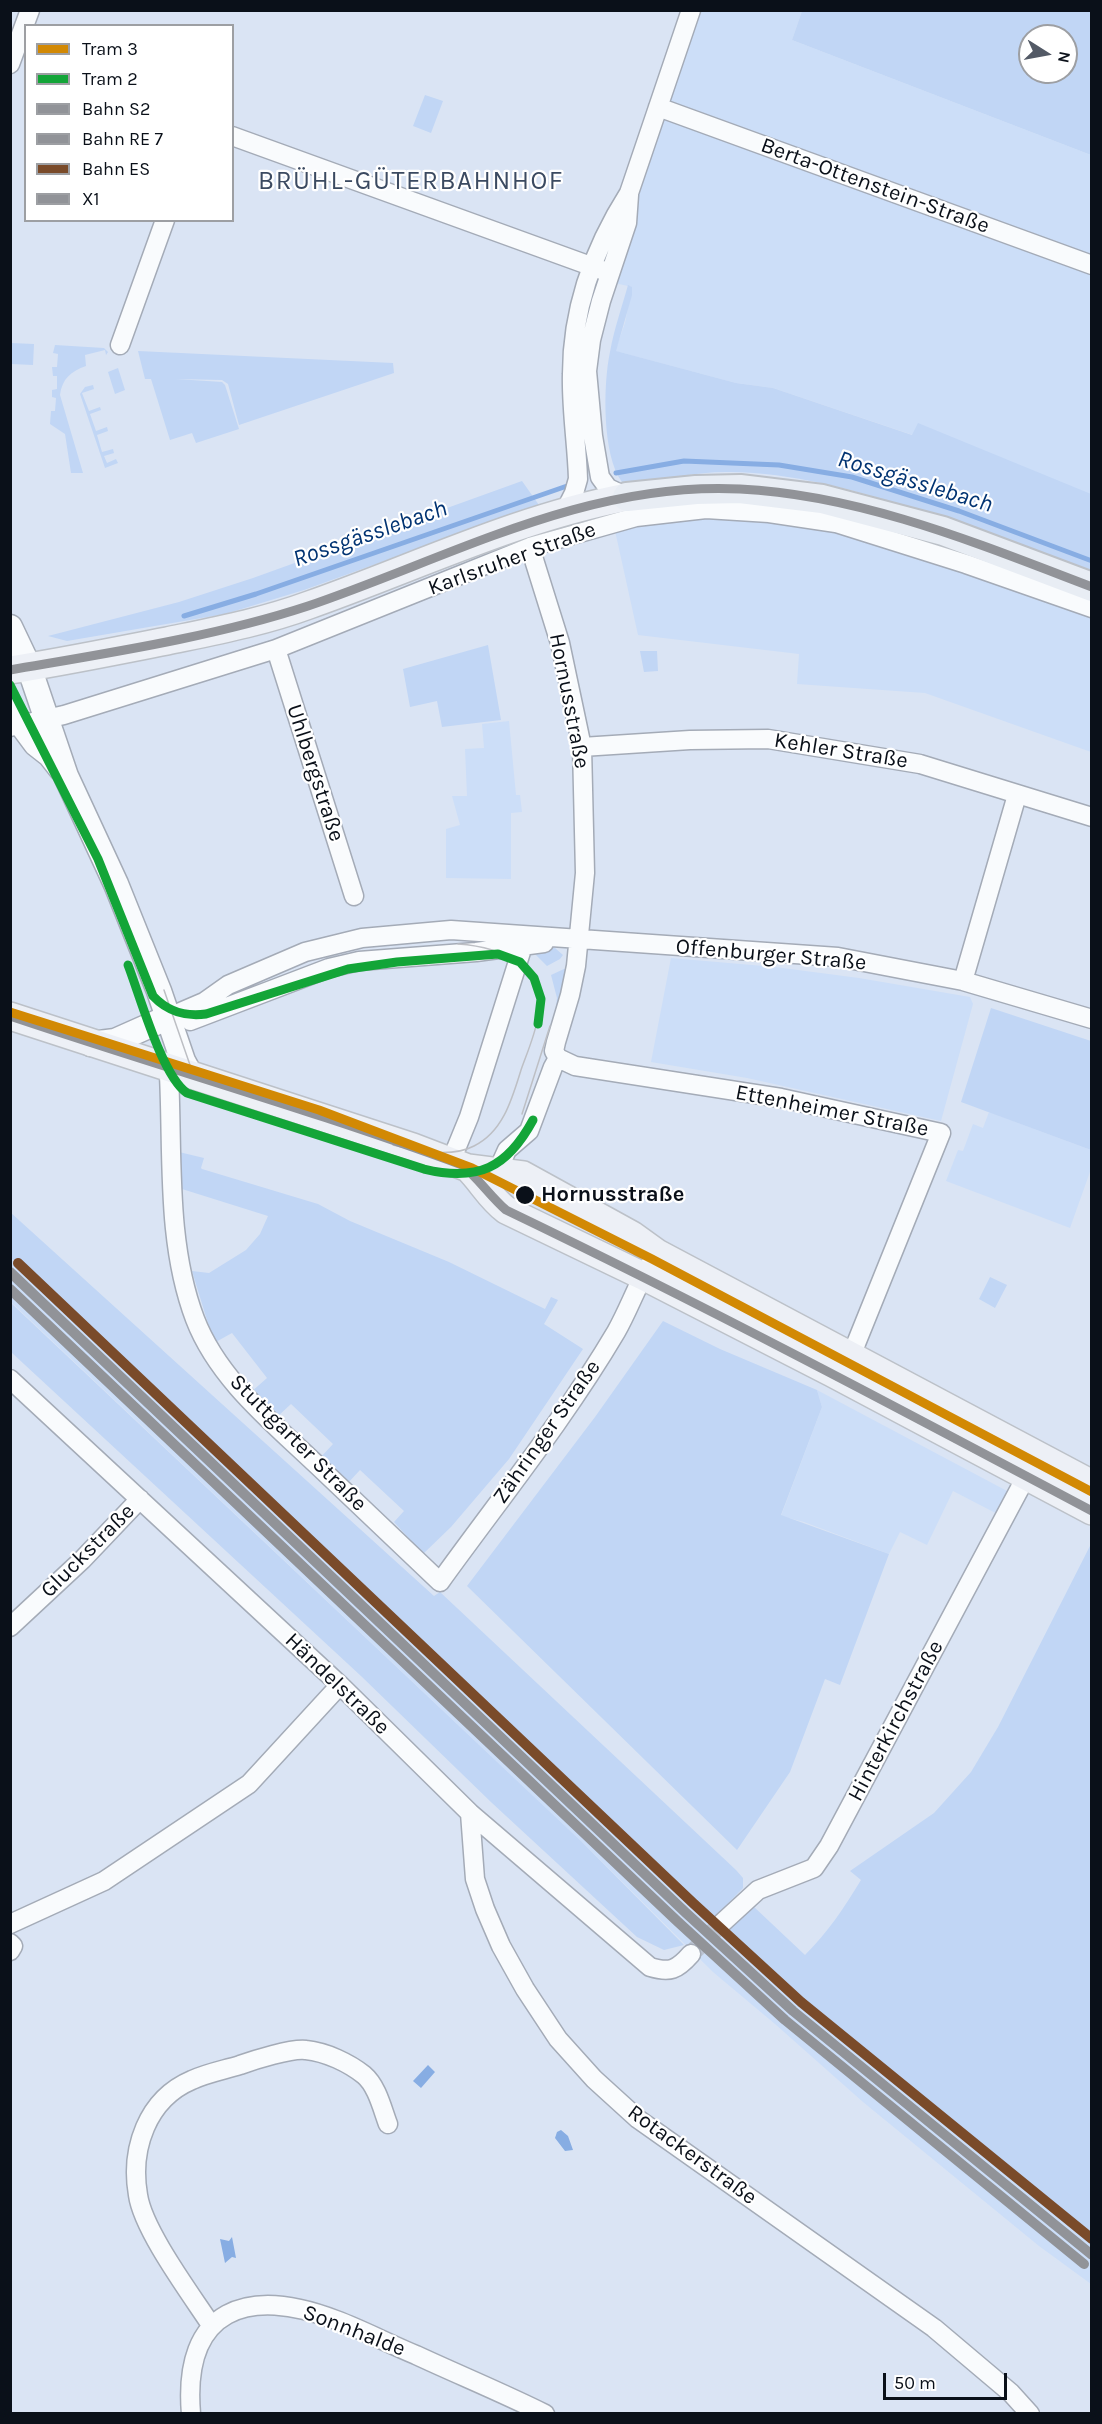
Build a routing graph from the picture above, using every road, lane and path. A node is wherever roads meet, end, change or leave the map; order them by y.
1 (691, 10) edge
2 (24, 30) edge
3 (15, 59) edge
4 (658, 107) junction
5 (234, 137) edge
6 (629, 193) junction
7 (164, 222) edge
8 (1092, 265) edge
9 (592, 266) junction
10 (610, 273) junction
11 (120, 345) dead end
12 (627, 497) junction
13 (566, 511) junction
14 (530, 547) junction
15 (1092, 587) edge
16 (1092, 608) edge
17 (10, 627) edge
18 (276, 650) junction
19 (20, 668) edge
20 (48, 719) junction
21 (14, 720) edge
22 (582, 747) junction
23 (66, 776) junction
24 (1017, 795) junction
25 (1092, 817) edge
26 (354, 896) dead end
27 (578, 939) junction
28 (525, 940) junction
29 (963, 981) junction
30 (10, 1016) edge
31 (1092, 1019) edge
32 (91, 1044) junction
33 (176, 1047) junction
34 (558, 1058) junction
35 (460, 1165) junction
36 (498, 1172) junction
37 (657, 1253) junction
38 (643, 1276) junction
39 (851, 1356) junction
40 (10, 1379) edge
41 (1027, 1475) junction
42 (1092, 1484) edge
43 (140, 1499) junction
44 (1092, 1511) edge
45 (440, 1582) joint
46 (10, 1627) edge
47 (340, 1685) junction
48 (470, 1813) junction
49 (722, 1923) tunnel mouth
50 (10, 1924) edge
51 (10, 1943) edge
52 (10, 1952) edge
53 (691, 1954) tunnel mouth
54 (388, 2124) dead end
55 (211, 2325) junction
56 (191, 2414) edge
57 (545, 2414) edge
58 (1029, 2414) edge

1 - 4 street
2 - 3 street
4 - 6 street
4 - 8 street, Berta-Ottenstein-Straße
5 - 9 street
6 - 9 street
6 - 10 street
7 - 11 street
9 - 10 street
9 - 13 street
10 - 12 street
12 - 13 main road
12 - 15 highway
13 - 19 main road
14 - 16 street, Karlsruher Straße
14 - 18 street, Karlsruher Straße
14 - 22 street, Hornusstraße
17 - 19 main road
18 - 20 street, Karlsruher Straße
18 - 26 street, Uhlbergstraße
19 - 20 main road
20 - 21 street, Karlsruher Straße
20 - 23 main road
21 - 23 main road
22 - 24 street, Kehler Straße
22 - 27 street, Hornusstraße
23 - 33 main road
24 - 25 street, Kehler Straße
24 - 29 street
27 - 28 street, Offenburger Straße
27 - 29 street, Offenburger Straße
27 - 34 street, Hornusstraße
28 - 33 street, Offenburger Straße
28 - 33 street, Offenburger Straße
28 - 35 street
29 - 31 street, Offenburger Straße
30 - 32 main road
32 - 33 main road
32 - 33 main road
33 - 35 main road
33 - 45 street, Stuttgarter Straße
34 - 36 street, Hornusstraße
34 - 39 street, Ettenheimer Straße
35 - 36 main road
36 - 37 main road
36 - 38 main road
37 - 38 street, Zähringer Straße
37 - 39 main road
38 - 41 main road
38 - 45 street, Zähringer Straße
39 - 42 main road
40 - 43 street, Händelstraße
41 - 44 main road
41 - 49 street, Hinterkirchstraße
43 - 46 street, Gluckstraße
43 - 47 street, Händelstraße
47 - 48 street, Händelstraße
47 - 50 street
48 - 53 street, Händelstraße
48 - 58 street, Rotackerstraße
51 - 52 street
54 - 55 street
55 - 56 street
55 - 57 street, Sonnhalde

